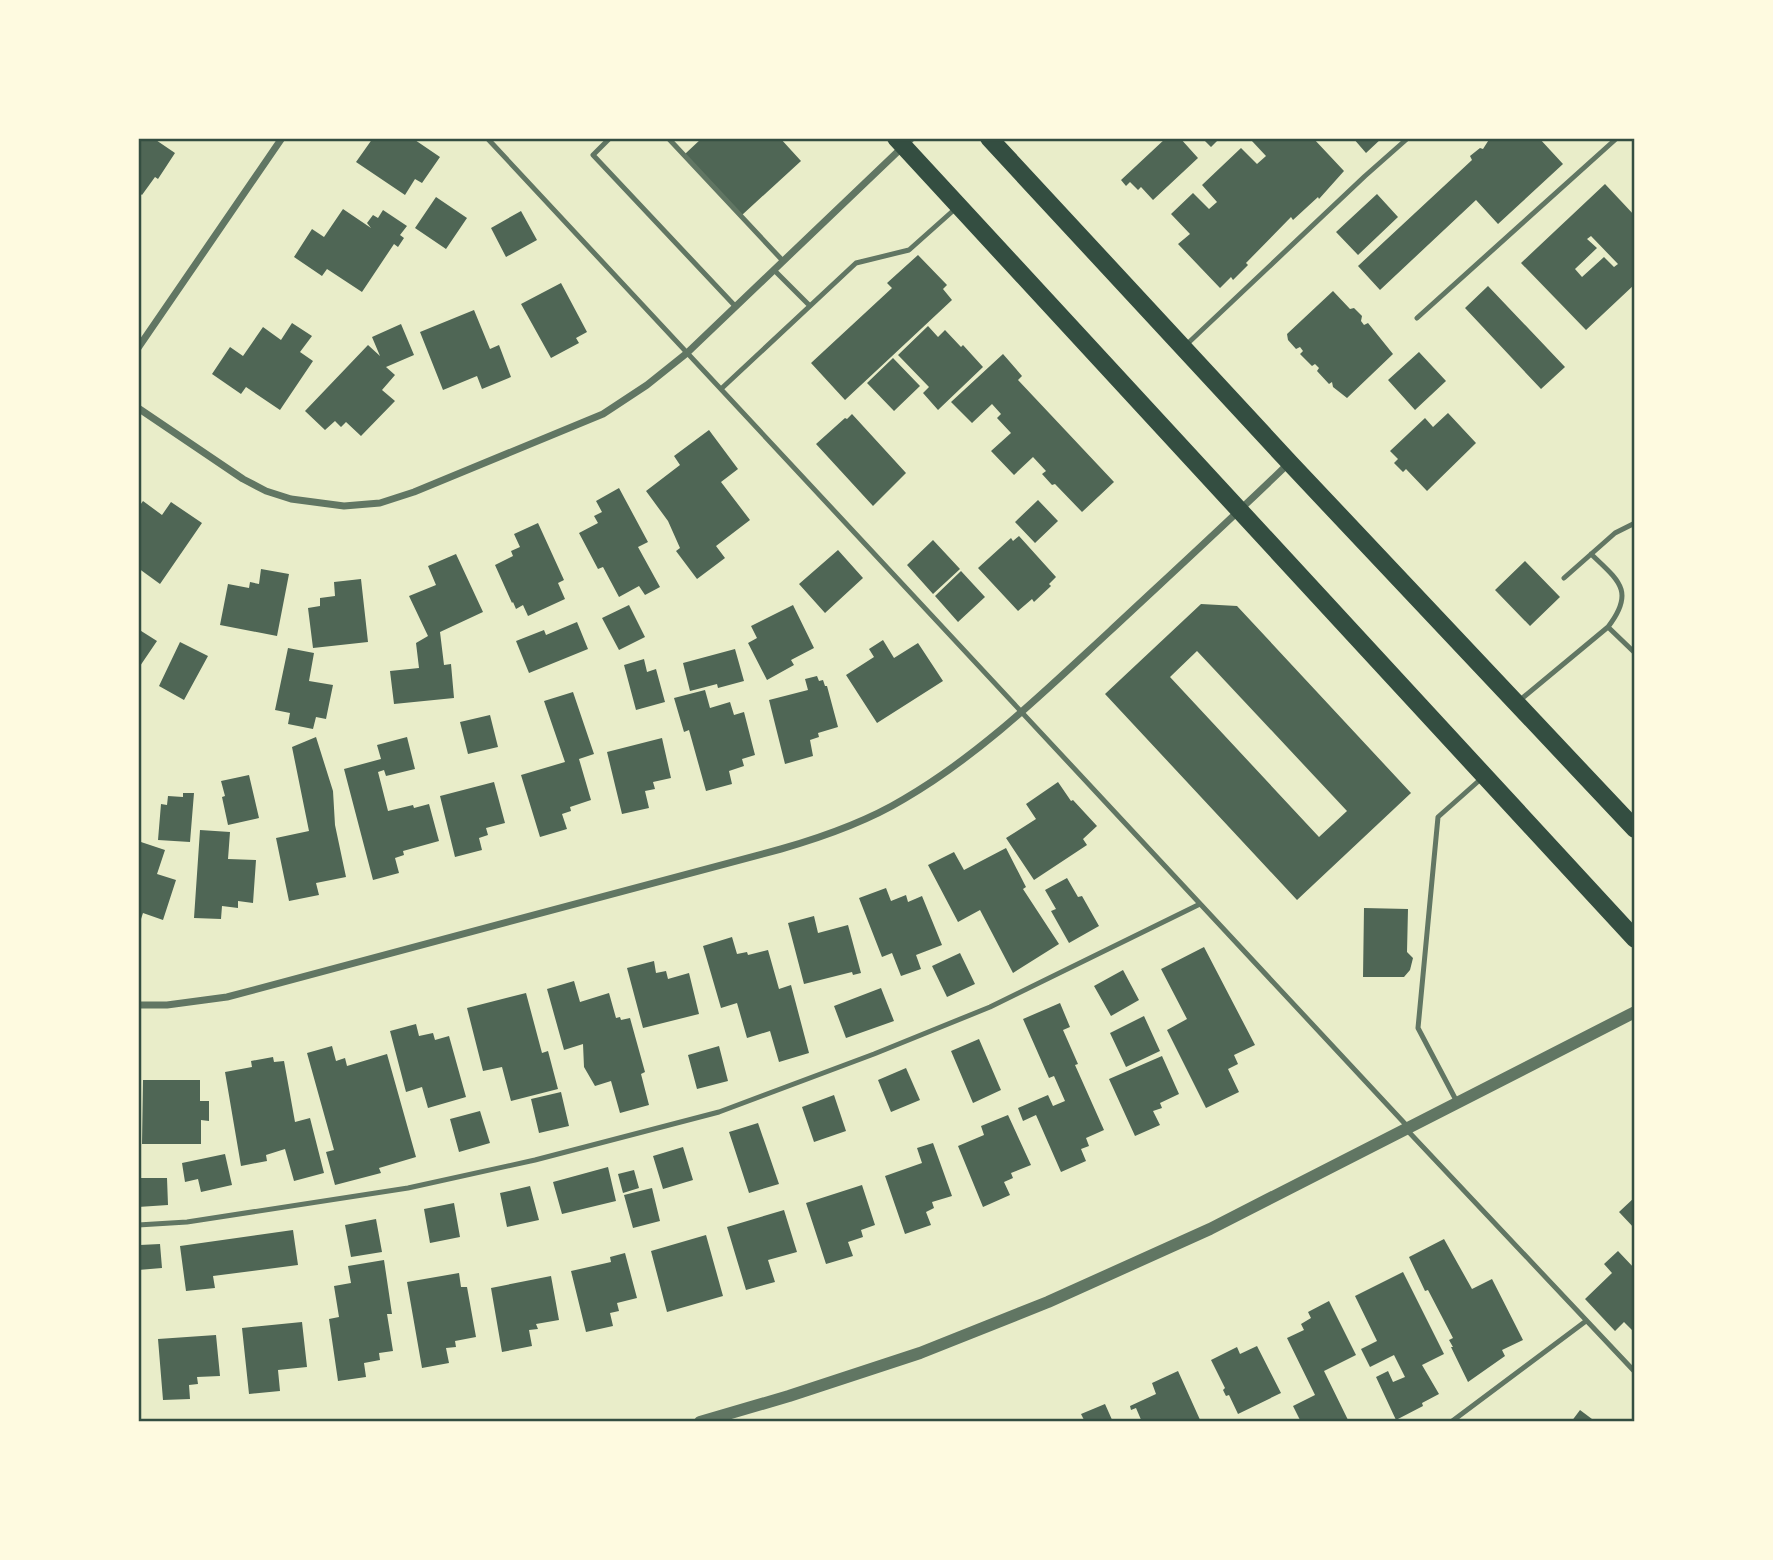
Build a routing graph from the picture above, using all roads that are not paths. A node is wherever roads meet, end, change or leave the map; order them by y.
1 (282, 138) edge
2 (487, 138) edge
3 (610, 138) edge
4 (668, 138) edge
5 (989, 138) edge
6 (1408, 138) edge
7 (1616, 138) edge
8 (904, 141) edge
9 (958, 206) junction
10 (783, 261) junction
11 (774, 270) junction
12 (810, 306) junction
13 (736, 307) junction
14 (1417, 318) dead end
15 (1184, 347) junction
16 (138, 348) edge
17 (687, 353) junction
18 (721, 389) junction
19 (138, 408) edge
20 (1290, 463) junction
21 (1240, 510) junction
22 (1635, 523) edge
23 (1591, 554) junction
24 (1564, 578) dead end
25 (1608, 627) junction
26 (1635, 653) edge
27 (1517, 703) junction
28 (1022, 712) junction
29 (1484, 776) junction
30 (1635, 829) edge
31 (1200, 904) junction
32 (1635, 939) edge
33 (138, 1005) edge
34 (1635, 1012) edge
35 (1458, 1104) junction
36 (1408, 1129) junction
37 (138, 1225) edge
38 (1587, 1321) junction
39 (1635, 1372) edge
40 (700, 1422) edge
41 (1451, 1422) edge

1 - 16 street
2 - 17 lane
3 - 13 lane
4 - 10 lane
5 - 15 main road
6 - 15 lane
7 - 14 lane
8 - 9 main road
8 - 10 street
9 - 12 lane
9 - 21 main road
10 - 11 street
11 - 12 lane
11 - 13 street
12 - 18 lane
13 - 17 street
15 - 20 main road
17 - 18 lane
17 - 19 street
18 - 28 lane
20 - 21 street
20 - 27 main road
21 - 28 street
21 - 29 main road
22 - 23 lane
23 - 24 lane
23 - 25 lane
25 - 26 lane
25 - 27 lane
27 - 30 main road
28 - 31 lane
28 - 33 street
29 - 32 main road
29 - 35 lane
31 - 36 lane
31 - 37 lane
34 - 35 street
35 - 36 street
36 - 38 lane
36 - 40 street
38 - 39 lane
38 - 41 lane

